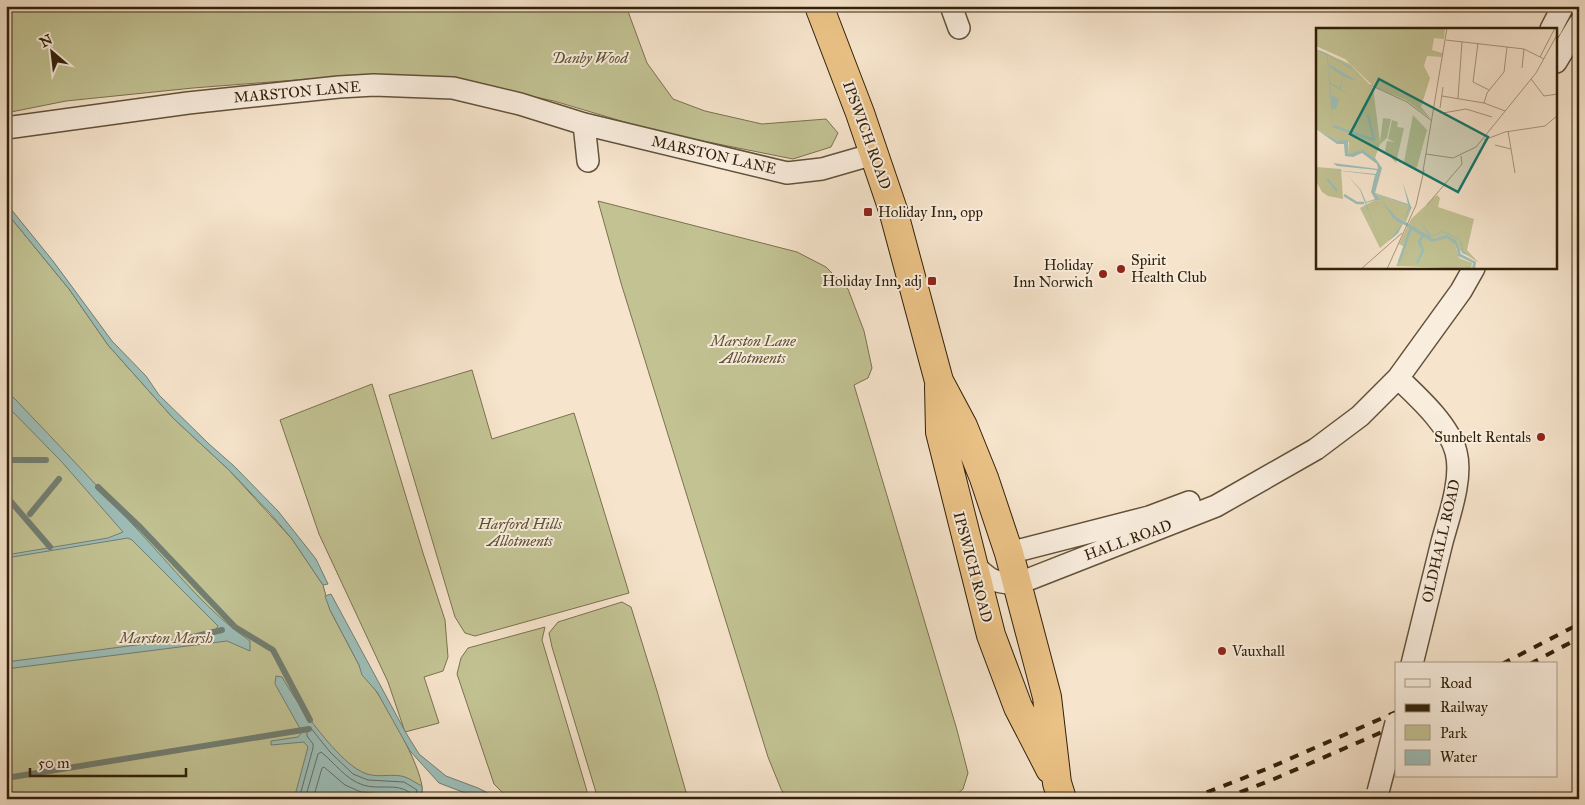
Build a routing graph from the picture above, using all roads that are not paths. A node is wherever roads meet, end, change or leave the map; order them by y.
1 (819, 6) edge
2 (951, 6) edge
3 (1563, 6) edge
4 (1579, 24) edge
5 (959, 28) dead end
6 (1552, 28) edge
7 (1558, 59) edge
8 (584, 124) junction
9 (6, 128) edge
10 (874, 154) junction
11 (588, 161) dead end
12 (1473, 269) edge
13 (1398, 378) junction
14 (940, 381) junction
15 (1284, 468) junction
16 (1008, 553) junction
17 (972, 563) junction
18 (1007, 583) junction
19 (1412, 662) edge
20 (1395, 727) edge
21 (1038, 745) junction
22 (1060, 791) edge
23 (1377, 796) edge

1 - 10 highway, IPSWICH ROAD
2 - 5 street
3 - 6 street
4 - 7 street
8 - 9 street, MARSTON LANE
8 - 10 street, MARSTON LANE
8 - 11 street
10 - 14 highway, IPSWICH ROAD
12 - 13 street, HALL ROAD
13 - 15 street, HALL ROAD
13 - 19 street, OLDHALL ROAD
14 - 16 highway, IPSWICH ROAD
14 - 17 highway, IPSWICH ROAD
15 - 16 street, HALL ROAD
15 - 18 street, HALL ROAD
16 - 18 highway, IPSWICH ROAD
17 - 18 street
17 - 21 highway, IPSWICH ROAD
18 - 21 highway, IPSWICH ROAD
18 - 22 highway, IPSWICH ROAD
20 - 23 street, bridge
21 - 22 highway, IPSWICH ROAD

